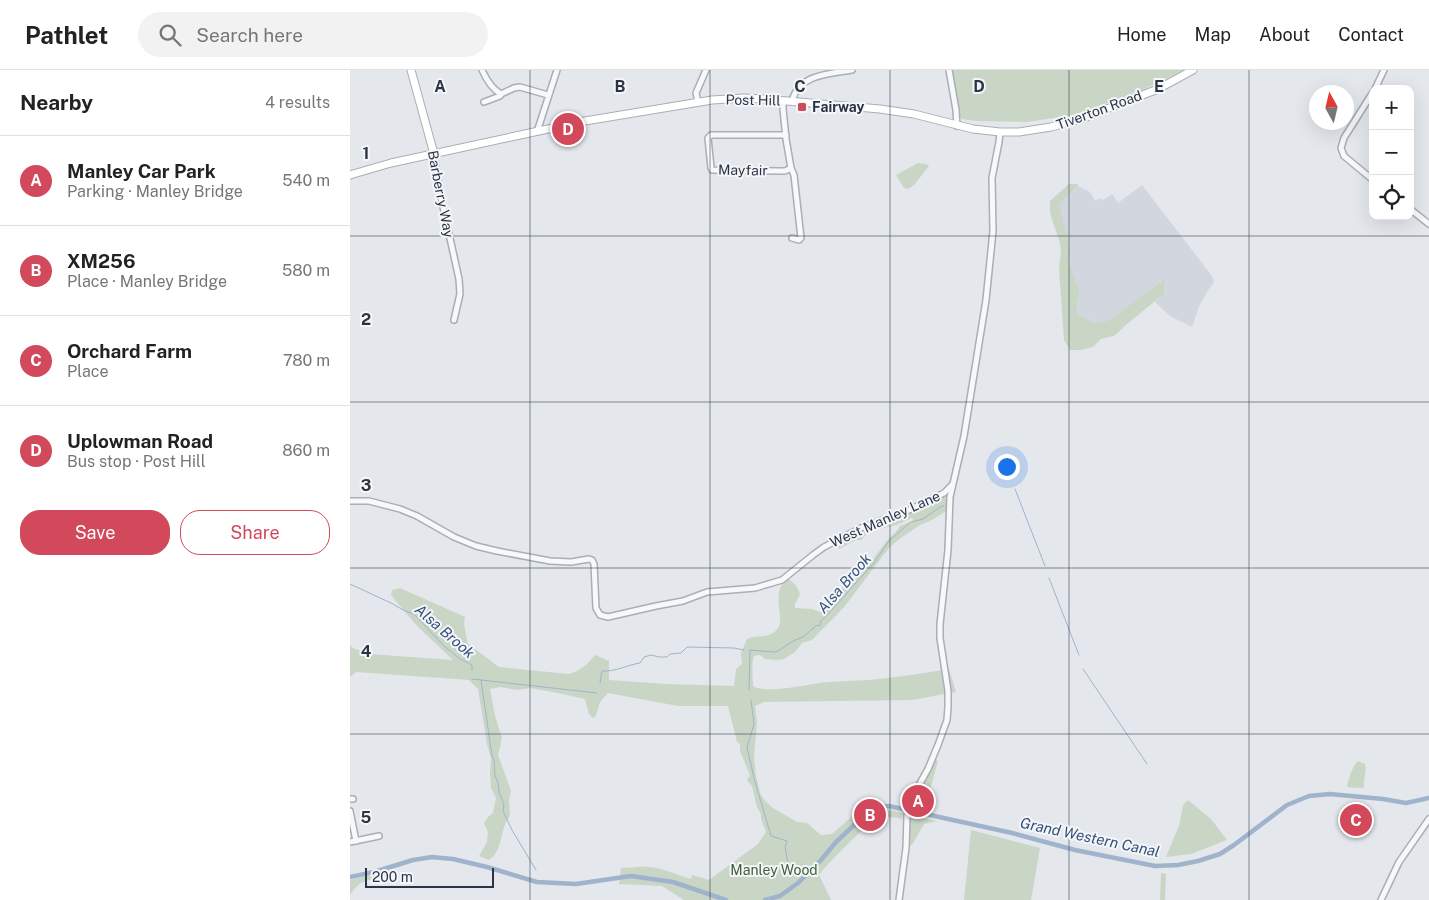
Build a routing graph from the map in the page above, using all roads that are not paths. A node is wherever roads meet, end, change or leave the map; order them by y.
1 (411, 70) edge
2 (482, 70) edge
3 (557, 70) edge
4 (706, 70) edge
5 (852, 70) edge
6 (949, 70) edge
7 (1192, 70) edge
8 (1384, 70) edge
9 (1377, 85) edge
10 (500, 94) junction
11 (548, 95) junction
12 (1369, 98) edge
13 (783, 101) junction
14 (792, 101) junction
15 (484, 102) dead end
16 (698, 102) junction
17 (957, 126) junction
18 (537, 132) junction
19 (1000, 132) junction
20 (786, 135) junction
21 (434, 154) junction
22 (791, 168) junction
23 (350, 175) edge
24 (1369, 177) edge
25 (1414, 212) edge
26 (1429, 224) edge
27 (792, 238) dead end
28 (454, 320) dead end
29 (953, 485) junction
30 (944, 493) junction
31 (950, 497) junction
32 (350, 501) edge
33 (350, 812) edge
34 (1429, 819) edge
35 (379, 836) dead end
36 (356, 841) junction
37 (350, 842) edge
38 (899, 900) edge
39 (1381, 900) edge

1 - 21 street, Barberry Way
2 - 10 street
3 - 11 street
4 - 16 street
5 - 14 street
6 - 17 street
7 - 19 street, Tiverton Road
8 - 9 street
10 - 11 street
10 - 15 street
11 - 18 street
12 - 24 street
13 - 14 street, Post Hill
13 - 16 street, Post Hill
13 - 20 street
14 - 17 street, Post Hill
16 - 18 street, Post Hill
17 - 19 street, Post Hill
18 - 21 street, Post Hill
19 - 29 street
20 - 22 street
20 - 22 street, Mayfair
21 - 23 street, Post Hill
21 - 28 street, Barberry Way
22 - 27 street
25 - 26 street
29 - 30 street, West Manley Lane
29 - 31 street
30 - 31 street
30 - 32 street, West Manley Lane
31 - 38 street
33 - 36 street
34 - 39 street
35 - 36 street
36 - 37 street

